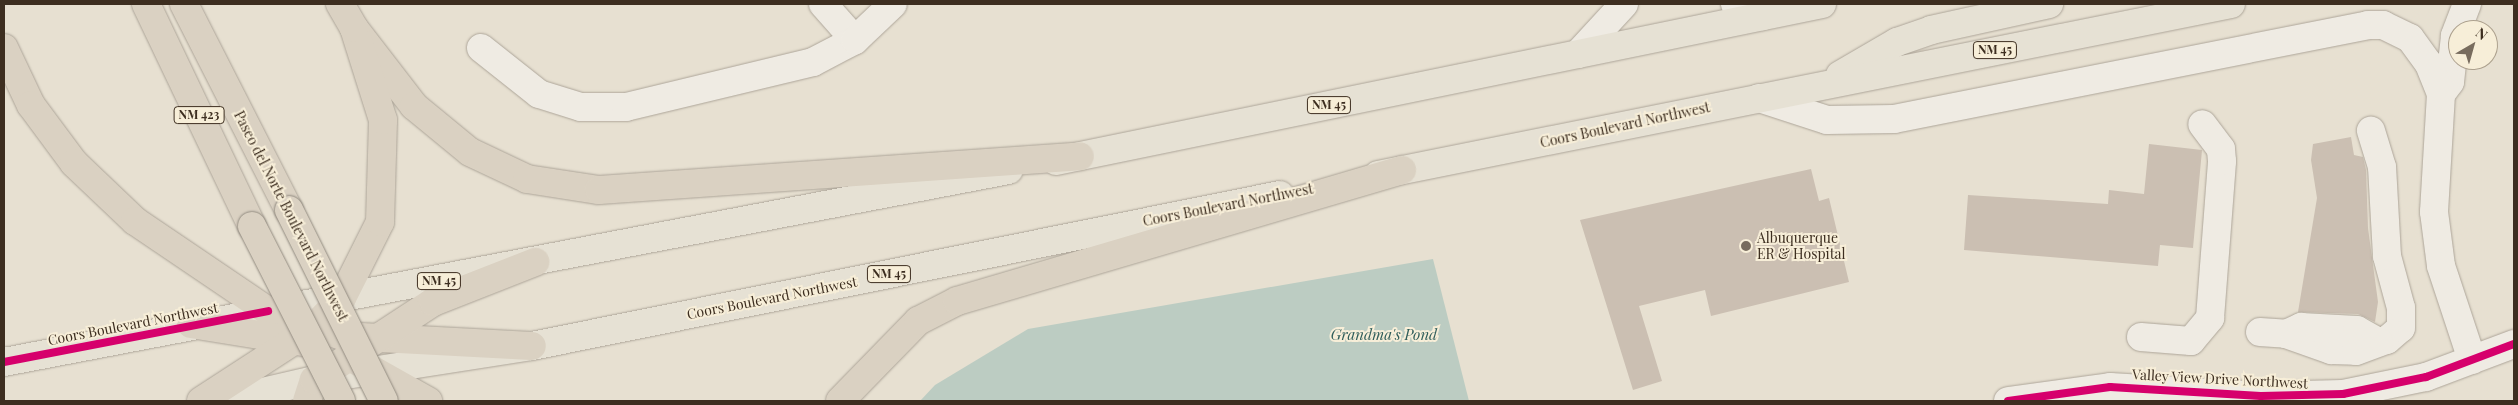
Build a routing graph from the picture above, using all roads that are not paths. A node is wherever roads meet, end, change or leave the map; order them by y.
1 (146, 4) edge
2 (184, 4) edge
3 (340, 4) edge
4 (823, 4) edge
5 (893, 4) edge
6 (1624, 4) edge
7 (1734, 4) edge
8 (1822, 4) edge
9 (2049, 4) edge
10 (2231, 4) edge
11 (2467, 4) edge
12 (1762, 16) junction
13 (354, 28) junction
14 (855, 40) junction
15 (4, 48) edge
16 (481, 48) dead end
17 (1578, 54) junction
18 (1828, 83) junction
19 (2441, 94) junction
20 (1759, 98) junction
21 (2202, 124) dead end
22 (2371, 131) dead end
23 (1080, 156) junction
24 (1402, 170) junction
25 (535, 262) junction
26 (342, 298) junction
27 (268, 311) junction
28 (191, 324) junction
29 (2273, 333) dead end
30 (304, 334) junction
31 (379, 336) junction
32 (2141, 337) dead end
33 (2514, 344) edge
34 (532, 346) junction
35 (350, 357) junction
36 (2472, 360) junction
37 (4, 362) edge
38 (374, 370) junction
39 (310, 391) edge
40 (2188, 396) edge
41 (2309, 399) edge
42 (201, 401) edge
43 (224, 401) edge
44 (342, 401) edge
45 (384, 401) edge
46 (428, 401) edge
47 (840, 401) edge
48 (2008, 401) edge

1 - 44 highway, NM 423, bridge
2 - 45 highway, Paseo del Norte Boulevard Northwest / NM 423, bridge
3 - 13 highway
4 - 14 street
5 - 14 street
6 - 17 street
7 - 12 street
8 - 12 main road, Coors Boulevard Northwest / NM 45
9 - 18 main road
10 - 18 main road, Coors Boulevard Northwest / NM 45
11 - 19 street
12 - 17 main road, Coors Boulevard Northwest / NM 45
13 - 23 highway
13 - 26 highway
14 - 16 street
15 - 27 highway
17 - 23 main road, Coors Boulevard Northwest / NM 45
18 - 20 main road, Coors Boulevard Northwest / NM 45
19 - 20 street
19 - 36 street
20 - 24 main road, Coors Boulevard Northwest / NM 45
21 - 32 street
22 - 29 street
23 - 25 main road, Coors Boulevard Northwest / NM 45
24 - 34 main road, Coors Boulevard Northwest / NM 45
24 - 47 highway
25 - 26 main road, Coors Boulevard Northwest / NM 45
25 - 31 highway
26 - 27 main road, Coors Boulevard Northwest / NM 45
26 - 30 highway
27 - 28 main road, Coors Boulevard Northwest / NM 45
27 - 30 highway
28 - 30 highway
28 - 37 main road, Coors Boulevard Northwest / NM 45
30 - 31 highway
30 - 35 highway
30 - 42 highway
31 - 34 highway
31 - 35 highway
33 - 36 street, Valley View Drive Northwest
34 - 38 main road, Coors Boulevard Northwest / NM 45
35 - 38 highway
35 - 39 highway
36 - 41 street, Valley View Drive Northwest
38 - 39 main road, Coors Boulevard Northwest / NM 45
38 - 46 highway
39 - 43 main road, Coors Boulevard Northwest / NM 45
40 - 41 street, Valley View Drive Northwest
40 - 48 street, Valley View Drive Northwest

